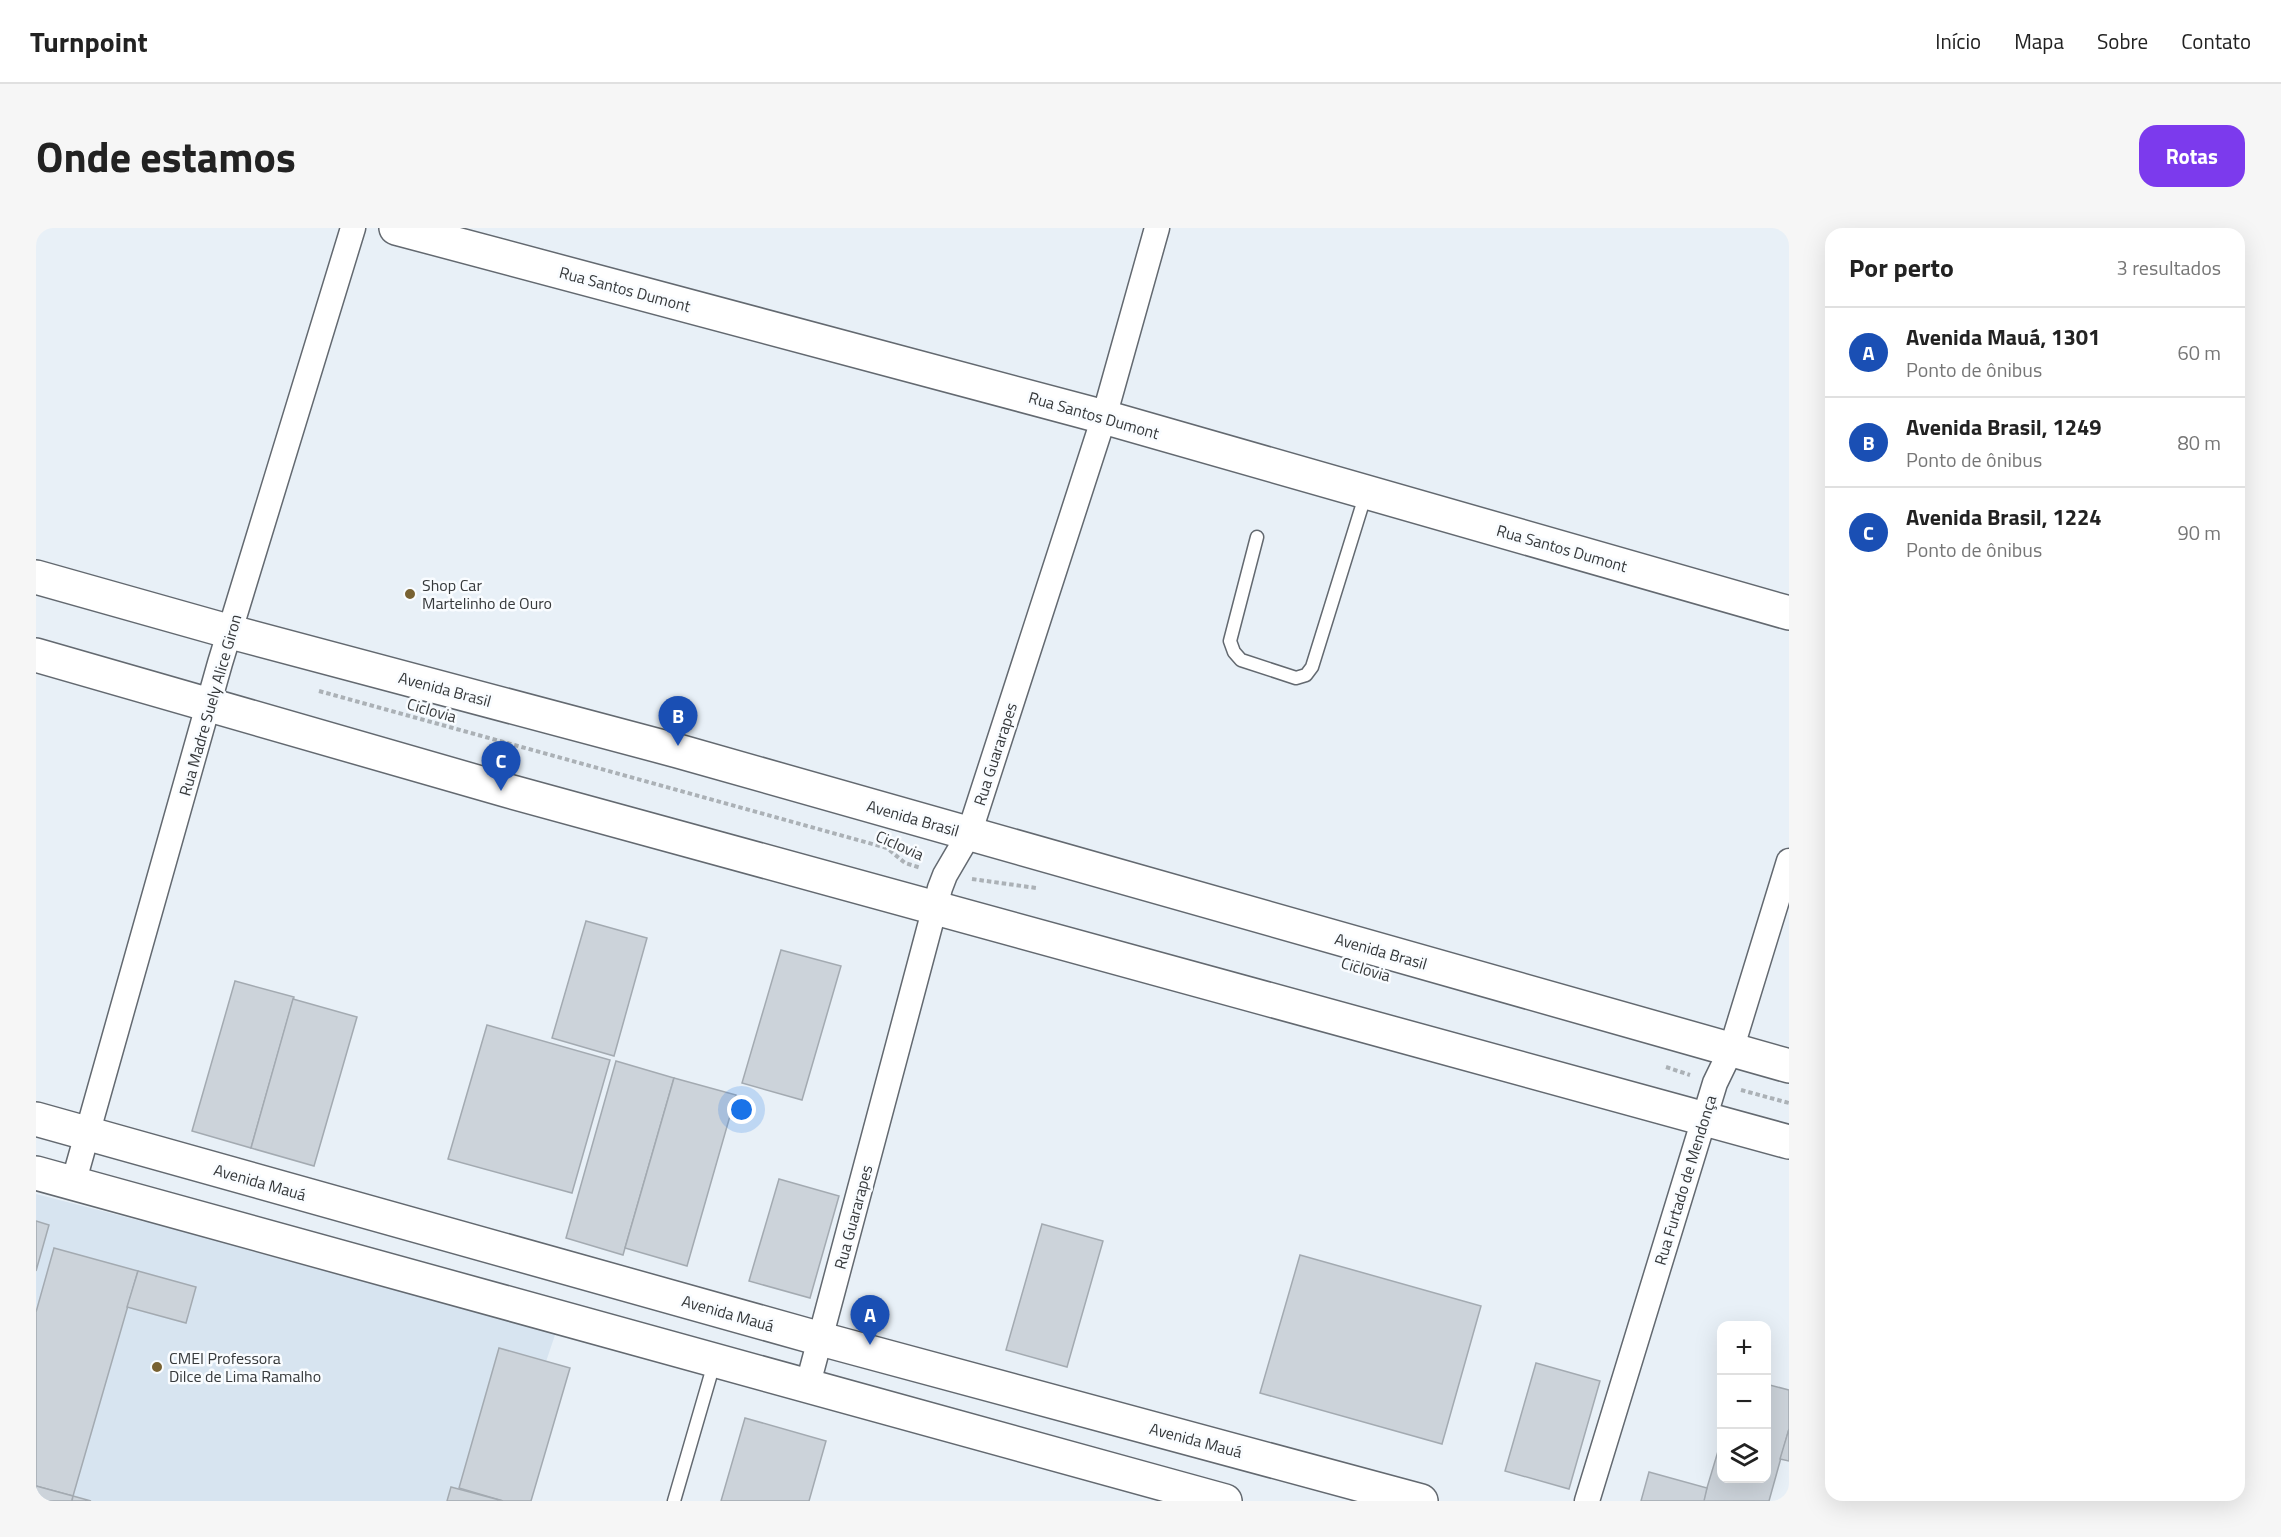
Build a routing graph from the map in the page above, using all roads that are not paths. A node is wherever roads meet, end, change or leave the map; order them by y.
1 (353, 228) edge
2 (396, 228) edge
3 (1157, 228) edge
4 (1104, 417) junction
5 (1366, 491) junction
6 (1257, 537) dead end
7 (36, 577) edge
8 (1789, 613) edge
9 (231, 632) junction
10 (36, 655) edge
11 (210, 704) junction
12 (969, 834) junction
13 (1789, 861) edge
14 (934, 909) junction
15 (1731, 1050) junction
16 (1789, 1066) edge
17 (1704, 1118) junction
18 (36, 1119) edge
19 (88, 1134) junction
20 (1789, 1142) edge
21 (36, 1173) edge
22 (73, 1184) junction
23 (821, 1339) junction
24 (715, 1359) junction
25 (808, 1384) junction
26 (674, 1501) edge
27 (1225, 1501) edge
28 (1420, 1501) edge
29 (1587, 1501) edge

1 - 9 street, Rua Madre Suely Alice Giron
2 - 4 main road, Rua Santos Dumont
3 - 4 street, Rua Guararapes
4 - 5 main road, Rua Santos Dumont
4 - 12 street, Rua Guararapes
5 - 6 lane
5 - 8 main road, Rua Santos Dumont
7 - 9 main road, Avenida Brasil
9 - 11 street, Rua Madre Suely Alice Giron
9 - 12 main road, Avenida Brasil
10 - 11 main road
11 - 14 main road
11 - 19 street, Rua Madre Suely Alice Giron
12 - 14 street, Rua Guararapes
12 - 15 main road, Avenida Brasil
13 - 15 street, Rua Furtado de Mendonça
14 - 17 main road
14 - 23 street, Rua Guararapes
15 - 16 main road, Avenida Brasil
15 - 17 street, Rua Furtado de Mendonça
17 - 20 main road
17 - 29 street, Rua Furtado de Mendonça
18 - 19 main road, Avenida Mauá
19 - 22 street, Rua Madre Suely Alice Giron
19 - 23 main road, Avenida Mauá
21 - 22 main road
22 - 24 main road
23 - 25 street, Rua Guararapes
23 - 28 main road, Avenida Mauá
24 - 25 main road
24 - 26 lane
25 - 27 main road

